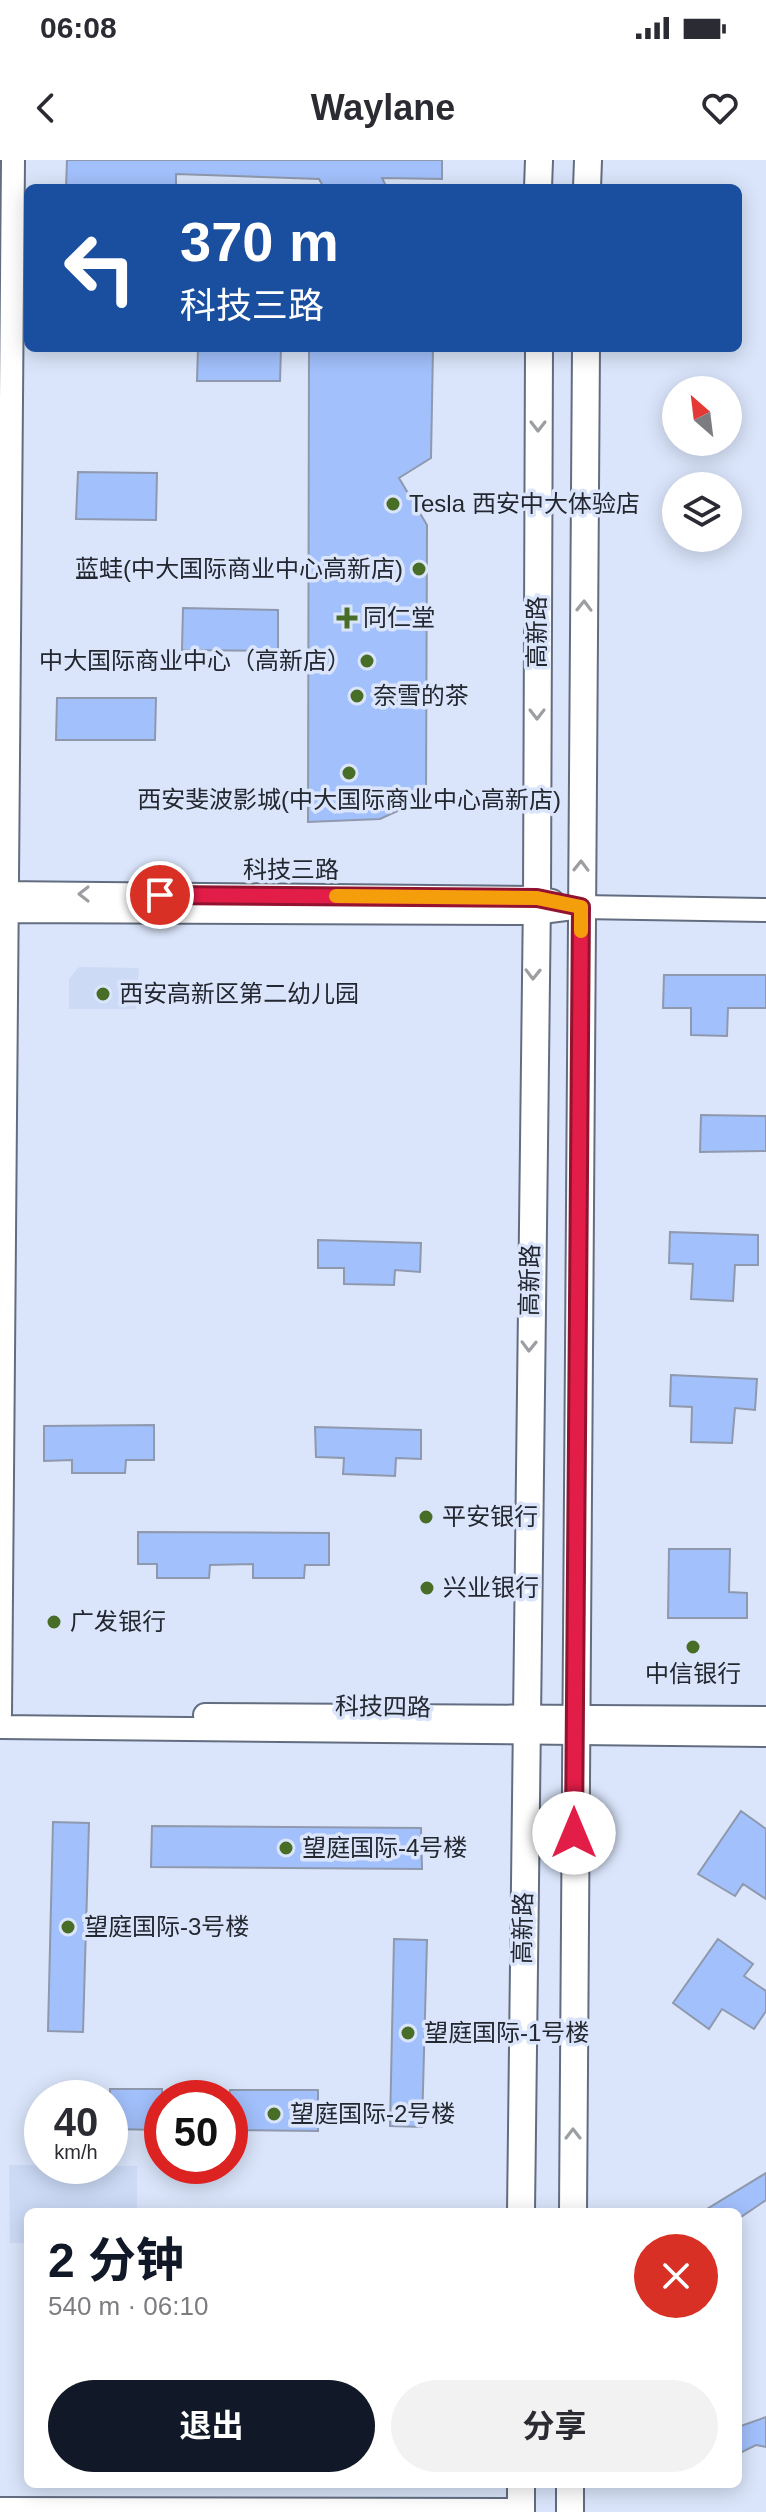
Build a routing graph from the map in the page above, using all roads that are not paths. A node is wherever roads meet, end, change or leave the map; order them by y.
1 (13, 160) edge
2 (539, 160) edge
3 (588, 160) edge
4 (538, 184) edge
5 (587, 184) edge
6 (539, 352) edge
7 (586, 352) edge
8 (3, 902) edge
9 (535, 906) junction
10 (581, 907) junction
11 (766, 910) edge
12 (0, 1713) edge
13 (766, 1718) edge
14 (526, 1726) junction
15 (575, 1726) junction
16 (0, 1727) edge
17 (766, 1735) edge
18 (521, 2208) edge
19 (573, 2208) edge
20 (570, 2488) edge
21 (521, 2502) edge
22 (0, 2509) edge
23 (570, 2512) edge

1 - 8 street
2 - 4 main road
3 - 5 main road
6 -> 9 main road, 高新路
10 -> 7 main road, 高新路
8 - 9 street, 科技三路
8 - 12 street
9 - 10 street, 科技三路
9 -> 14 main road, 高新路
10 - 11 street, 科技三路
10 - 15 main road, 高新路
12 - 14 street, 科技四路
13 - 15 street, 科技四路
14 - 15 street, 科技四路
14 - 16 street, 科技四路
14 - 18 main road, 高新路
15 - 17 street, 科技四路
19 -> 15 main road, 高新路
20 - 23 main road
21 - 22 street

